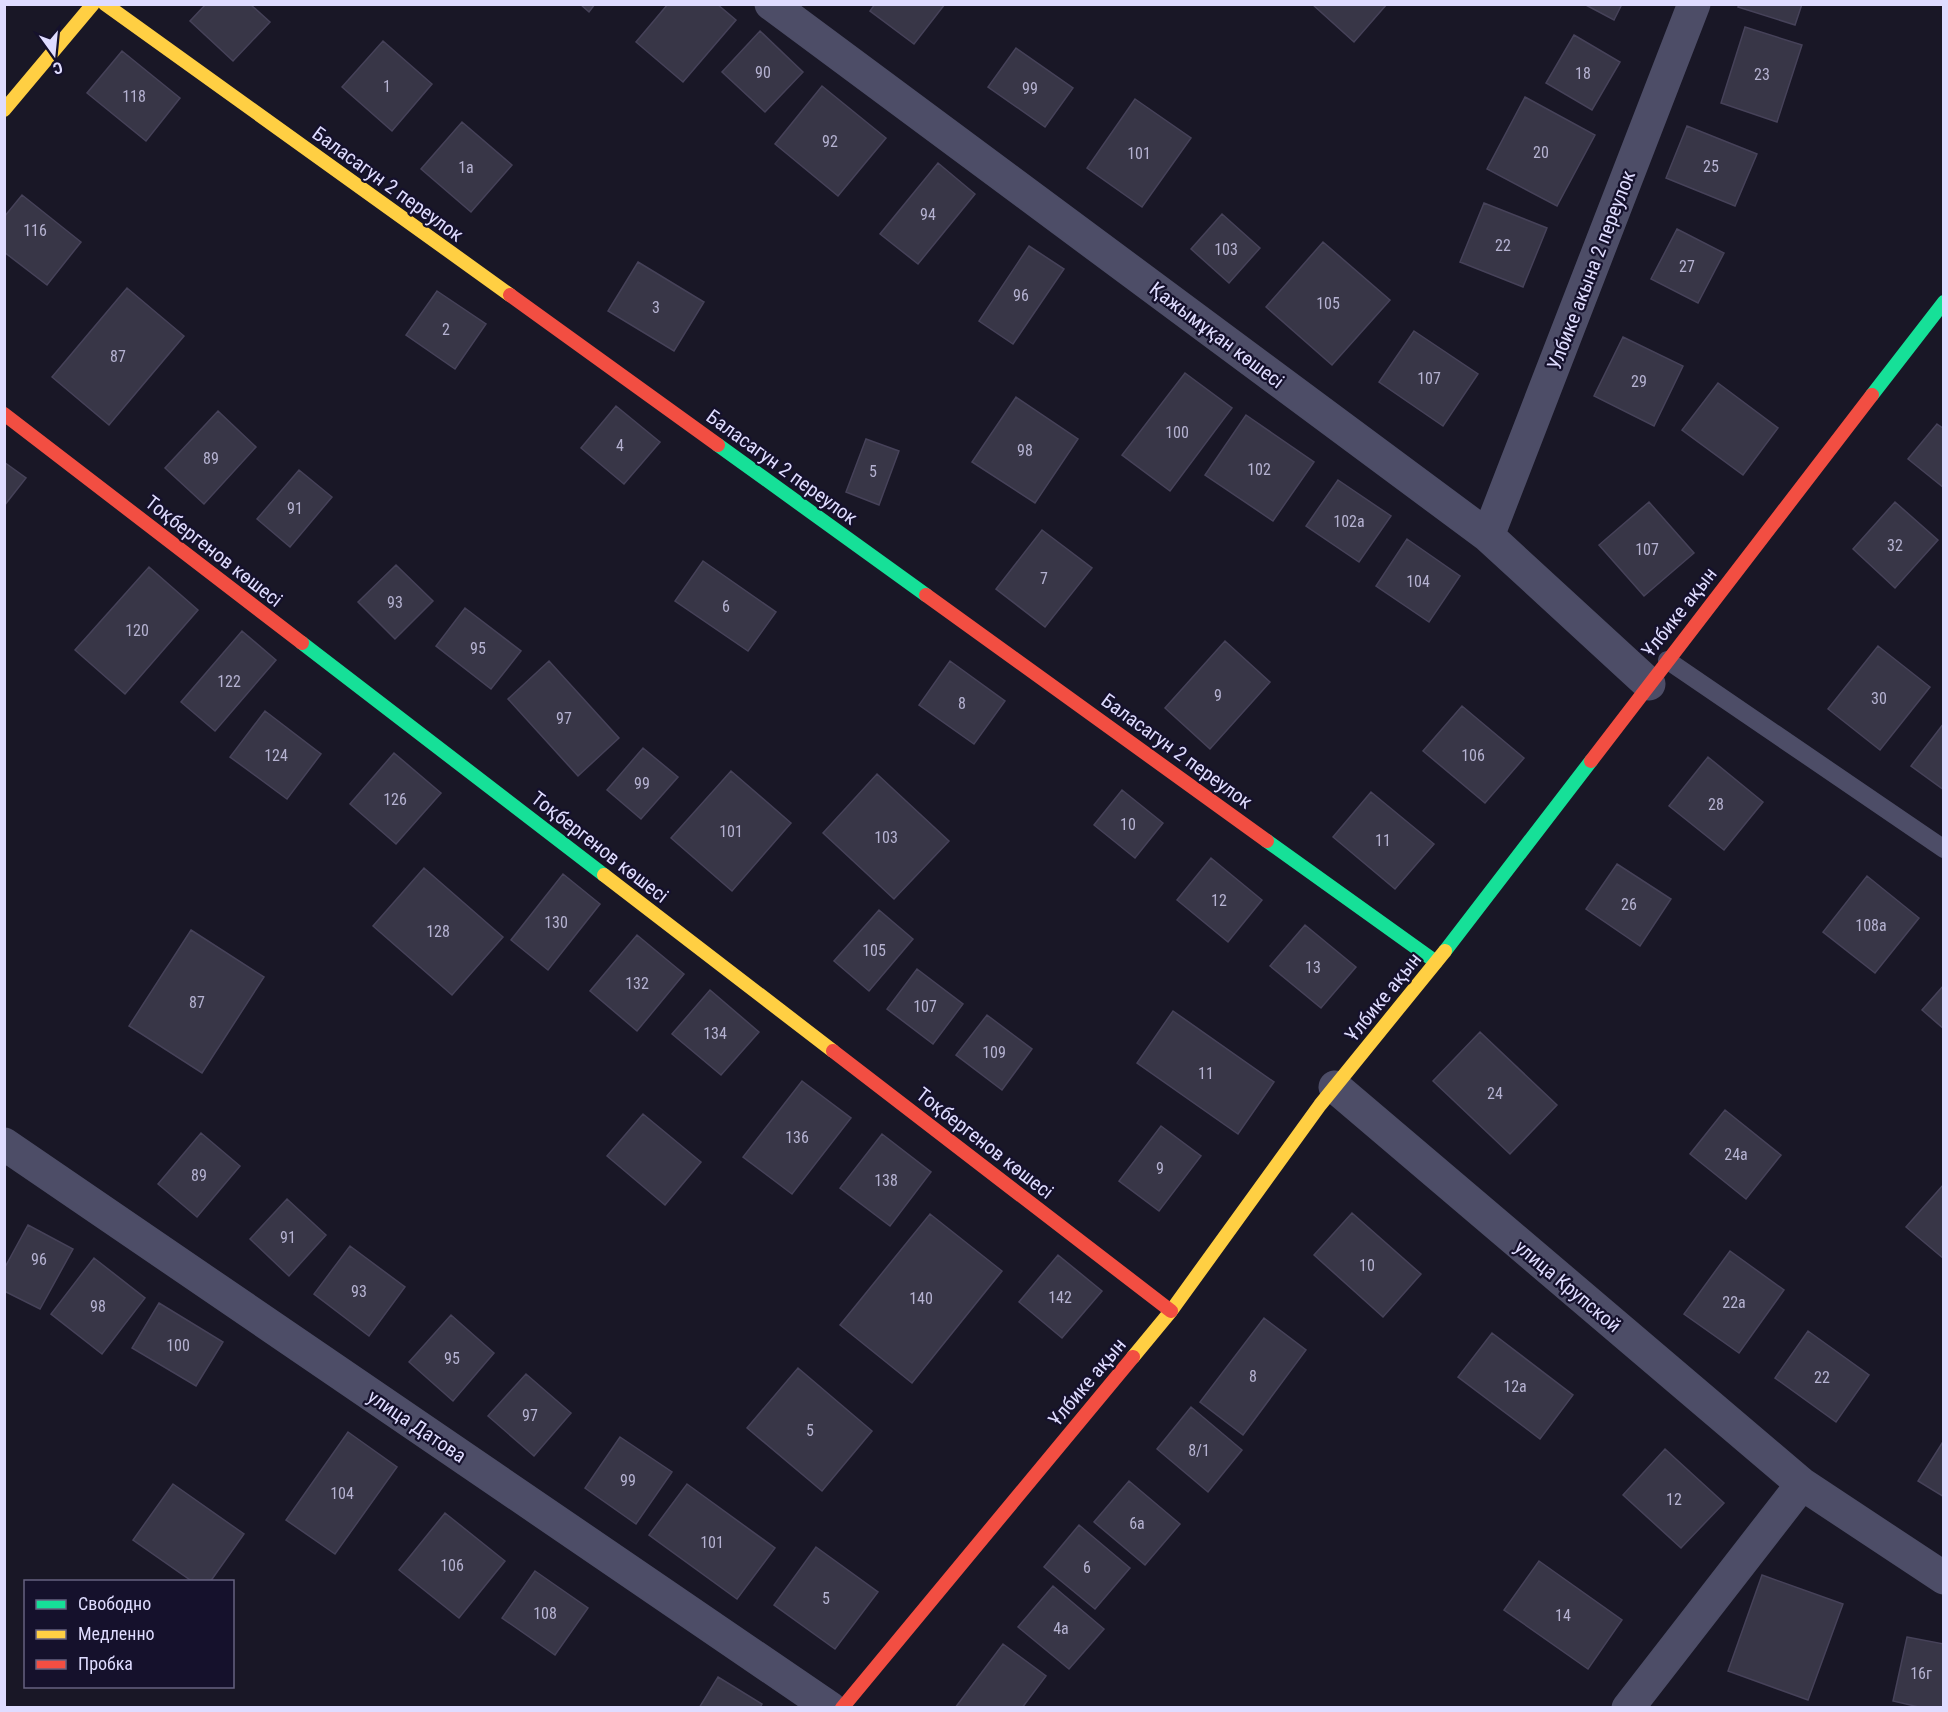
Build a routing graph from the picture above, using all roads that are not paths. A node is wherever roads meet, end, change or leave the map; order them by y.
1 (93, 4) edge
2 (105, 4) edge
3 (771, 4) edge
4 (1694, 4) edge
5 (4, 110) edge
6 (1944, 302) edge
7 (4, 414) edge
8 (1488, 536) junction
9 (1658, 672) junction
10 (1944, 849) edge
11 (1436, 962) junction
12 (1335, 1087) junction
13 (4, 1144) edge
14 (1171, 1311) junction
15 (1802, 1484) junction
16 (1944, 1578) edge
17 (830, 1707) edge
18 (842, 1707) edge
19 (1628, 1707) edge

1 - 5 street
2 - 11 street, Баласагун 2 переулок
3 - 8 street, Қажымұқан көшесі
4 - 8 street, Улбике акына 2 переулок
6 - 9 street, Ұлбике ақын
7 - 14 street, Тоқбергенов көшесі
8 - 9 street, Қажымұқан көшесі
9 - 10 lane
9 - 11 street, Ұлбике ақын
11 - 12 street, Ұлбике ақын
12 - 14 street, Ұлбике ақын
12 - 15 street, улица Крупской
13 - 17 street, улица Датова
14 - 18 street, Ұлбике ақын
15 - 16 street, улица Крупской
15 - 19 street

